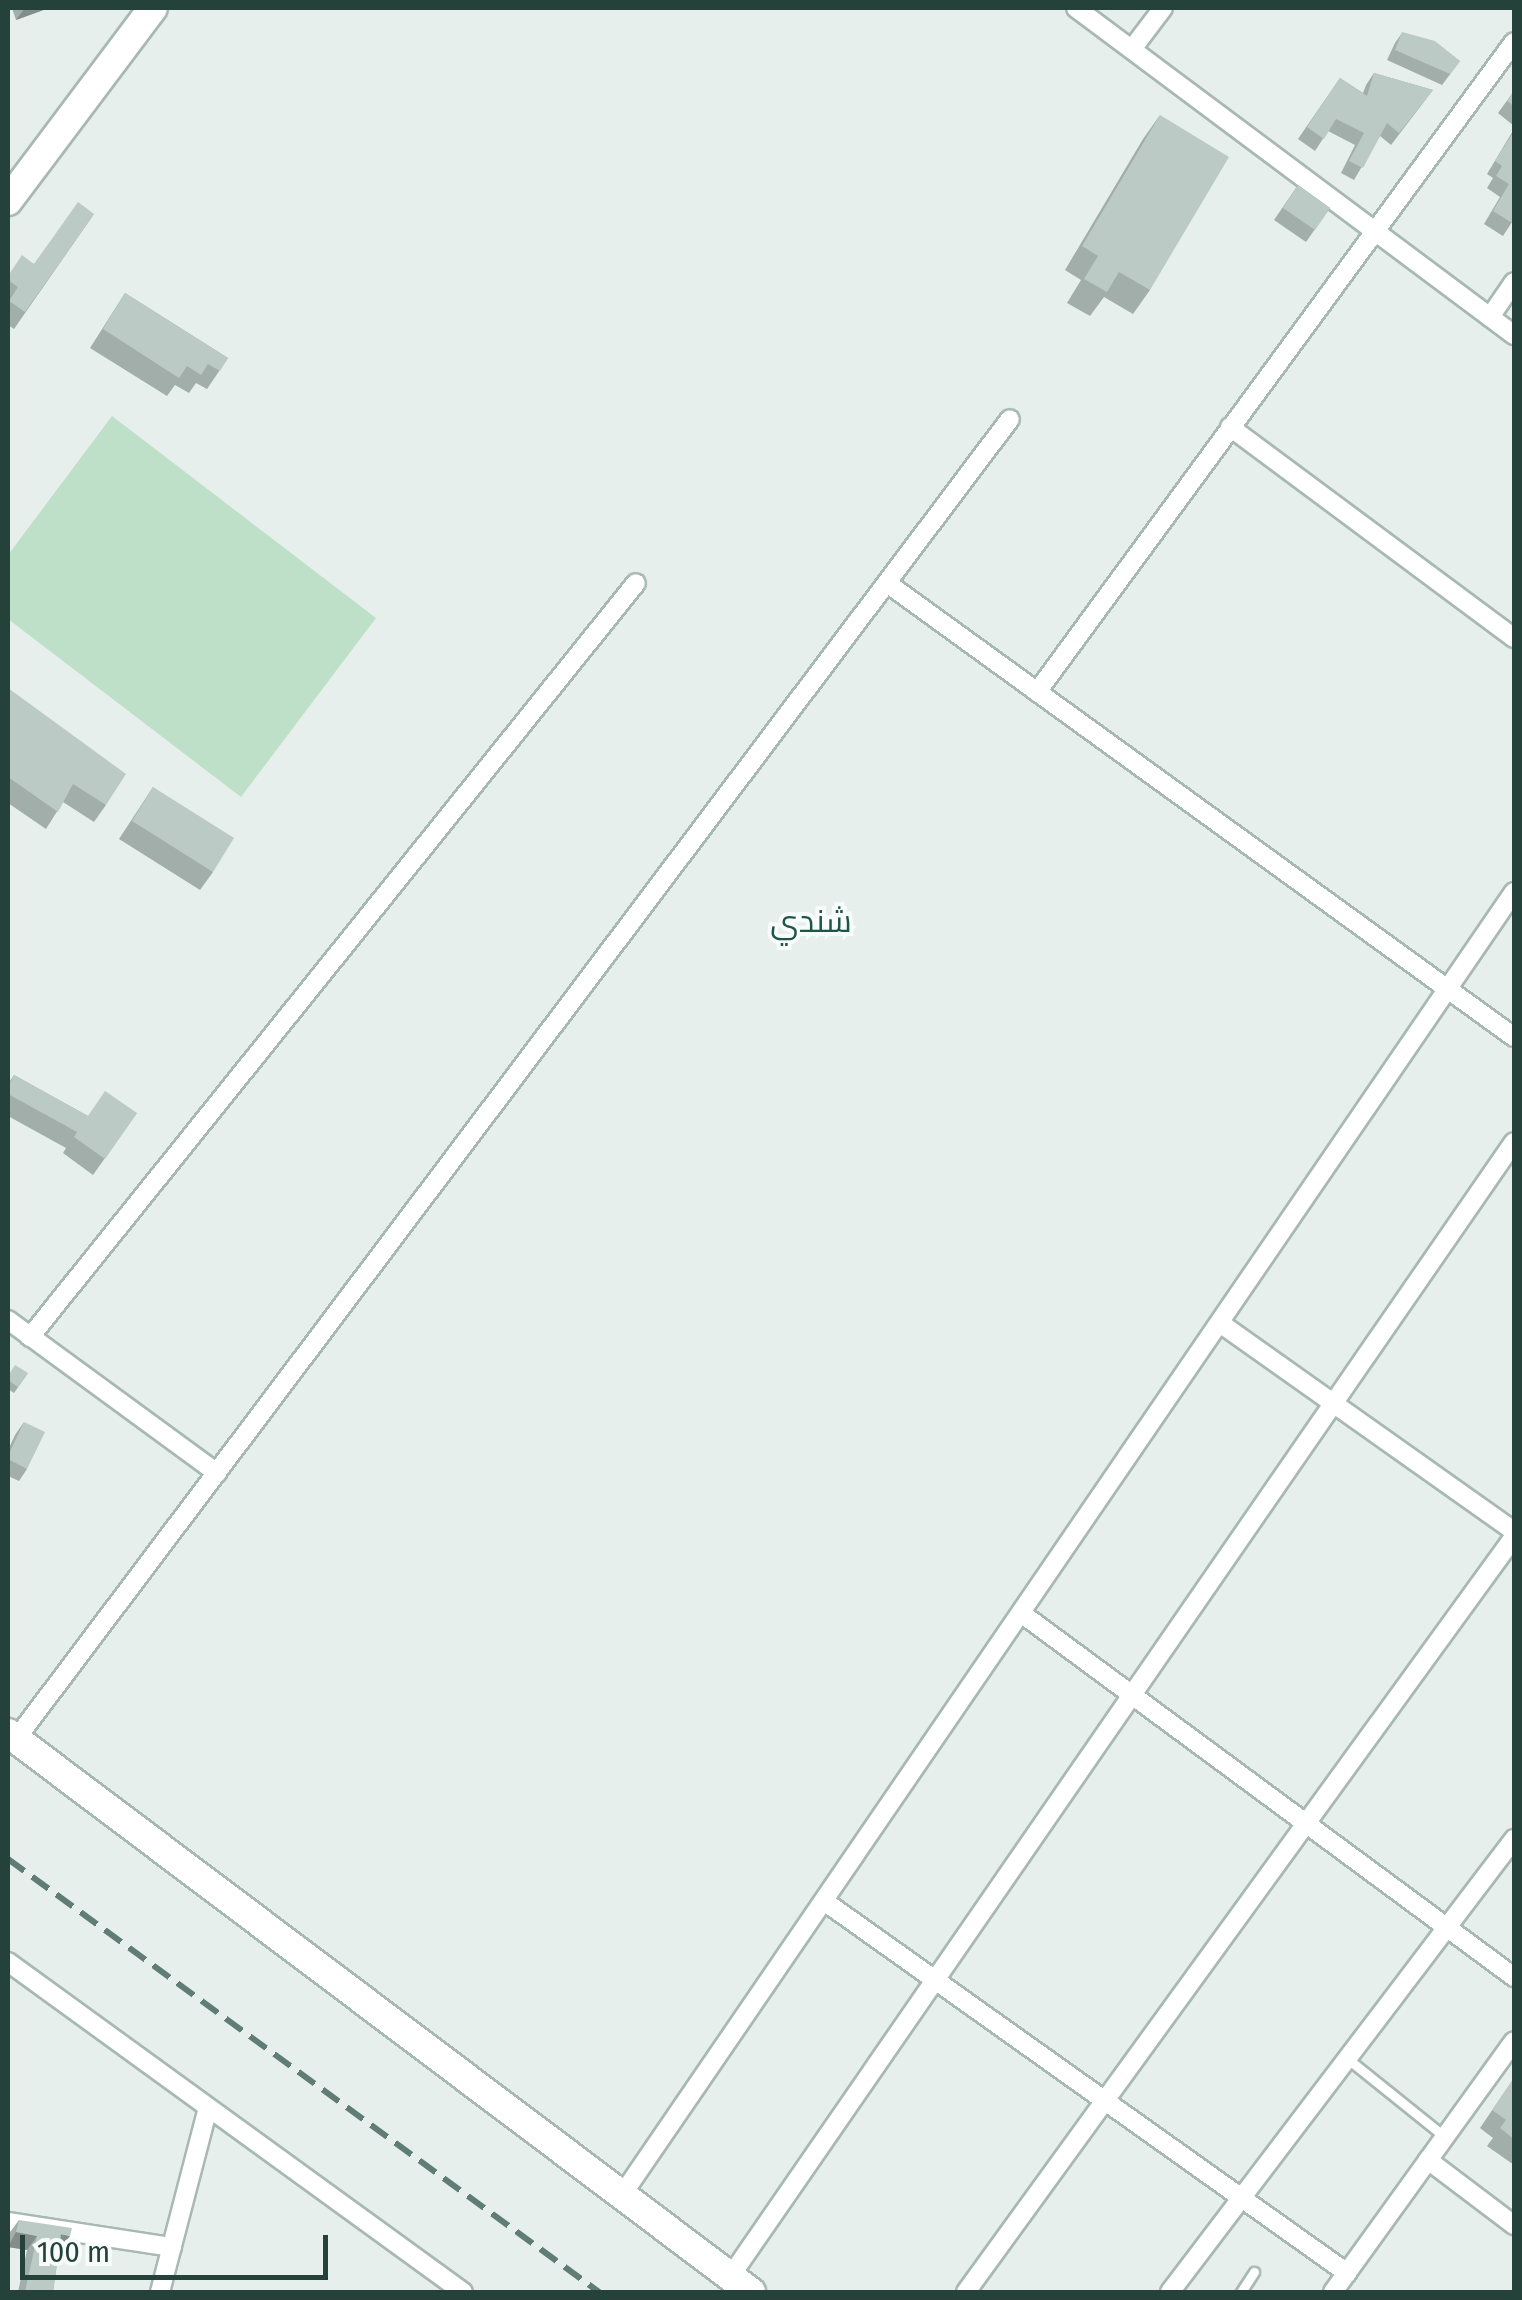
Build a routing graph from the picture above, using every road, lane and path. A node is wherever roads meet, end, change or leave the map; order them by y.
1 (153, 8) edge
2 (1076, 8) edge
3 (1164, 8) edge
4 (1514, 42) edge
5 (1132, 49) junction
6 (8, 201) edge
7 (1375, 231) junction
8 (1514, 282) edge
9 (1490, 317) junction
10 (1514, 336) edge
11 (1010, 420) dead end
12 (1230, 427) junction
13 (636, 583) dead end
14 (886, 583) junction
15 (1514, 638) edge
16 (1037, 692) junction
17 (1514, 892) edge
18 (1446, 992) junction
19 (1514, 1037) edge
20 (1514, 1142) edge
21 (8, 1320) edge
22 (1220, 1323) junction
23 (30, 1337) junction
24 (1334, 1403) junction
25 (216, 1473) junction
26 (1514, 1534) edge
27 (1021, 1613) junction
28 (1133, 1695) junction
29 (12, 1736) edge
30 (1307, 1823) junction
31 (1514, 1839) edge
32 (824, 1901) junction
33 (1447, 1928) junction
34 (8, 1962) edge
35 (1514, 1977) edge
36 (936, 1980) junction
37 (1514, 2041) edge
38 (1348, 2059) junction
39 (1105, 2100) junction
40 (208, 2108) junction
41 (1445, 2137) junction
42 (1428, 2160) junction
43 (622, 2196) junction
44 (1242, 2198) junction
45 (8, 2222) edge
46 (1514, 2225) edge
47 (172, 2247) junction
48 (1254, 2272) dead end
49 (1347, 2272) junction
50 (741, 2285) edge
51 (160, 2292) edge
52 (464, 2292) edge
53 (966, 2292) edge
54 (1170, 2292) edge
55 (1240, 2292) edge
56 (1333, 2292) edge

1 - 6 street
2 - 5 street
3 - 5 street
4 - 7 street
5 - 7 street
7 - 9 street
7 - 12 street
8 - 9 street
9 - 10 street
11 - 14 street
12 - 15 street
12 - 16 street
13 - 23 street
14 - 16 street
14 - 25 street
16 - 18 street
17 - 18 street
18 - 19 street
18 - 22 street
20 - 24 street
21 - 23 street
22 - 24 street
22 - 27 street
23 - 25 street
24 - 26 street
24 - 28 street
25 - 29 street
26 - 30 street
27 - 28 street
27 - 32 street
28 - 30 street
28 - 36 street
29 - 43 street
30 - 33 street
30 - 39 street
31 - 33 street
32 - 36 street
32 - 43 street
33 - 35 street
33 - 38 street
34 - 40 street
36 - 39 street
36 - 50 street
37 - 41 street
38 - 41 lane
38 - 44 street
39 - 44 street
39 - 53 street
40 - 47 street
40 - 52 street
41 - 42 street
42 - 46 street
42 - 49 street
43 - 50 street
44 - 49 street
44 - 54 street
45 - 47 street
47 - 51 street
48 - 55 lane
49 - 56 street

